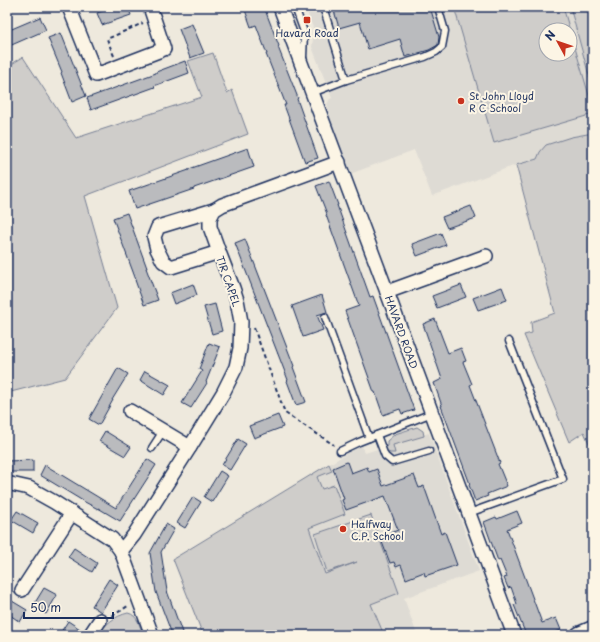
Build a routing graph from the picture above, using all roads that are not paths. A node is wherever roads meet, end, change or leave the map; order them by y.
1 (69, 7) edge
2 (280, 7) edge
3 (295, 7) edge
4 (323, 7) edge
5 (438, 7) edge
6 (152, 13) edge
7 (302, 67) junction
8 (346, 80) junction
9 (312, 93) junction
10 (339, 162) junction
11 (214, 210) junction
12 (219, 252) junction
13 (486, 256) dead end
14 (387, 292) junction
15 (325, 317) dead end
16 (509, 341) dead end
17 (130, 411) dead end
18 (432, 413) junction
19 (163, 431) junction
20 (377, 435) junction
21 (369, 438) junction
22 (190, 447) junction
23 (152, 448) dead end
24 (338, 449) road end
25 (428, 451) dead end
26 (7, 485) edge
27 (72, 513) junction
28 (469, 513) junction
29 (121, 551) junction
30 (22, 590) dead end
31 (105, 619) road end
32 (90, 635) edge
33 (152, 635) edge
34 (514, 635) edge

1 - 6 street
2 - 7 street, HAVARD ROAD
3 - 7 lane
4 - 8 lane
5 - 8 lane
7 - 9 street, HAVARD ROAD
8 - 9 lane
9 - 10 street, HAVARD ROAD
10 - 11 street
10 - 14 street, HAVARD ROAD
11 - 12 street, TIR CAPEL
11 - 12 street
12 - 22 street, TIR CAPEL
13 - 14 street
14 - 18 street, HAVARD ROAD
15 - 21 lane
16 - 28 lane
17 - 19 street
18 - 20 lane
18 - 28 street, HAVARD ROAD
19 - 22 street
19 - 23 lane
20 - 21 lane
20 - 25 lane
21 - 24 lane
22 - 29 street, TIR CAPEL
26 - 27 street
27 - 29 street
27 - 30 street
28 - 34 street, HAVARD ROAD
29 - 33 street
31 - 32 street

